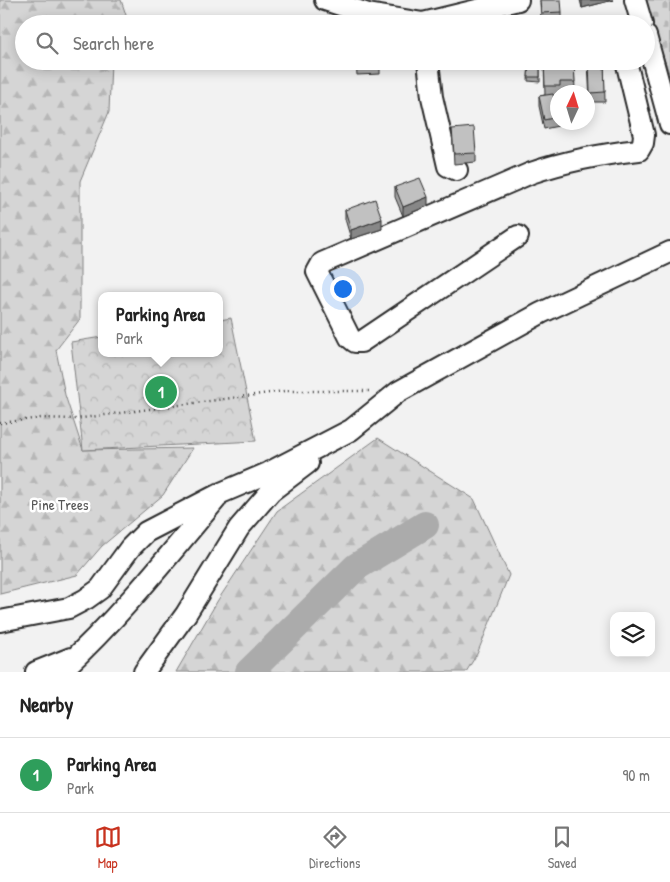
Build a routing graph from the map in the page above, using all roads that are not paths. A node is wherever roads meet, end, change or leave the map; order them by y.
1 (325, 0) edge
2 (518, 0) edge
3 (634, 0) edge
4 (374, 15) edge
5 (456, 15) edge
6 (639, 15) edge
7 (655, 69) edge
8 (429, 70) edge
9 (628, 70) edge
10 (670, 124) edge
11 (457, 170) dead end
12 (518, 236) dead end
13 (670, 252) edge
14 (351, 430) junction
15 (221, 493) junction
16 (0, 621) edge
17 (78, 655) junction
18 (36, 672) edge
19 (60, 672) edge
20 (144, 672) edge

1 - 4 street
2 - 5 street
3 - 6 street
7 - 10 street
8 - 11 street
9 - 12 street
13 - 14 street
14 - 15 street
14 - 20 street
15 - 16 street
15 - 17 street
17 - 18 street
17 - 19 street

